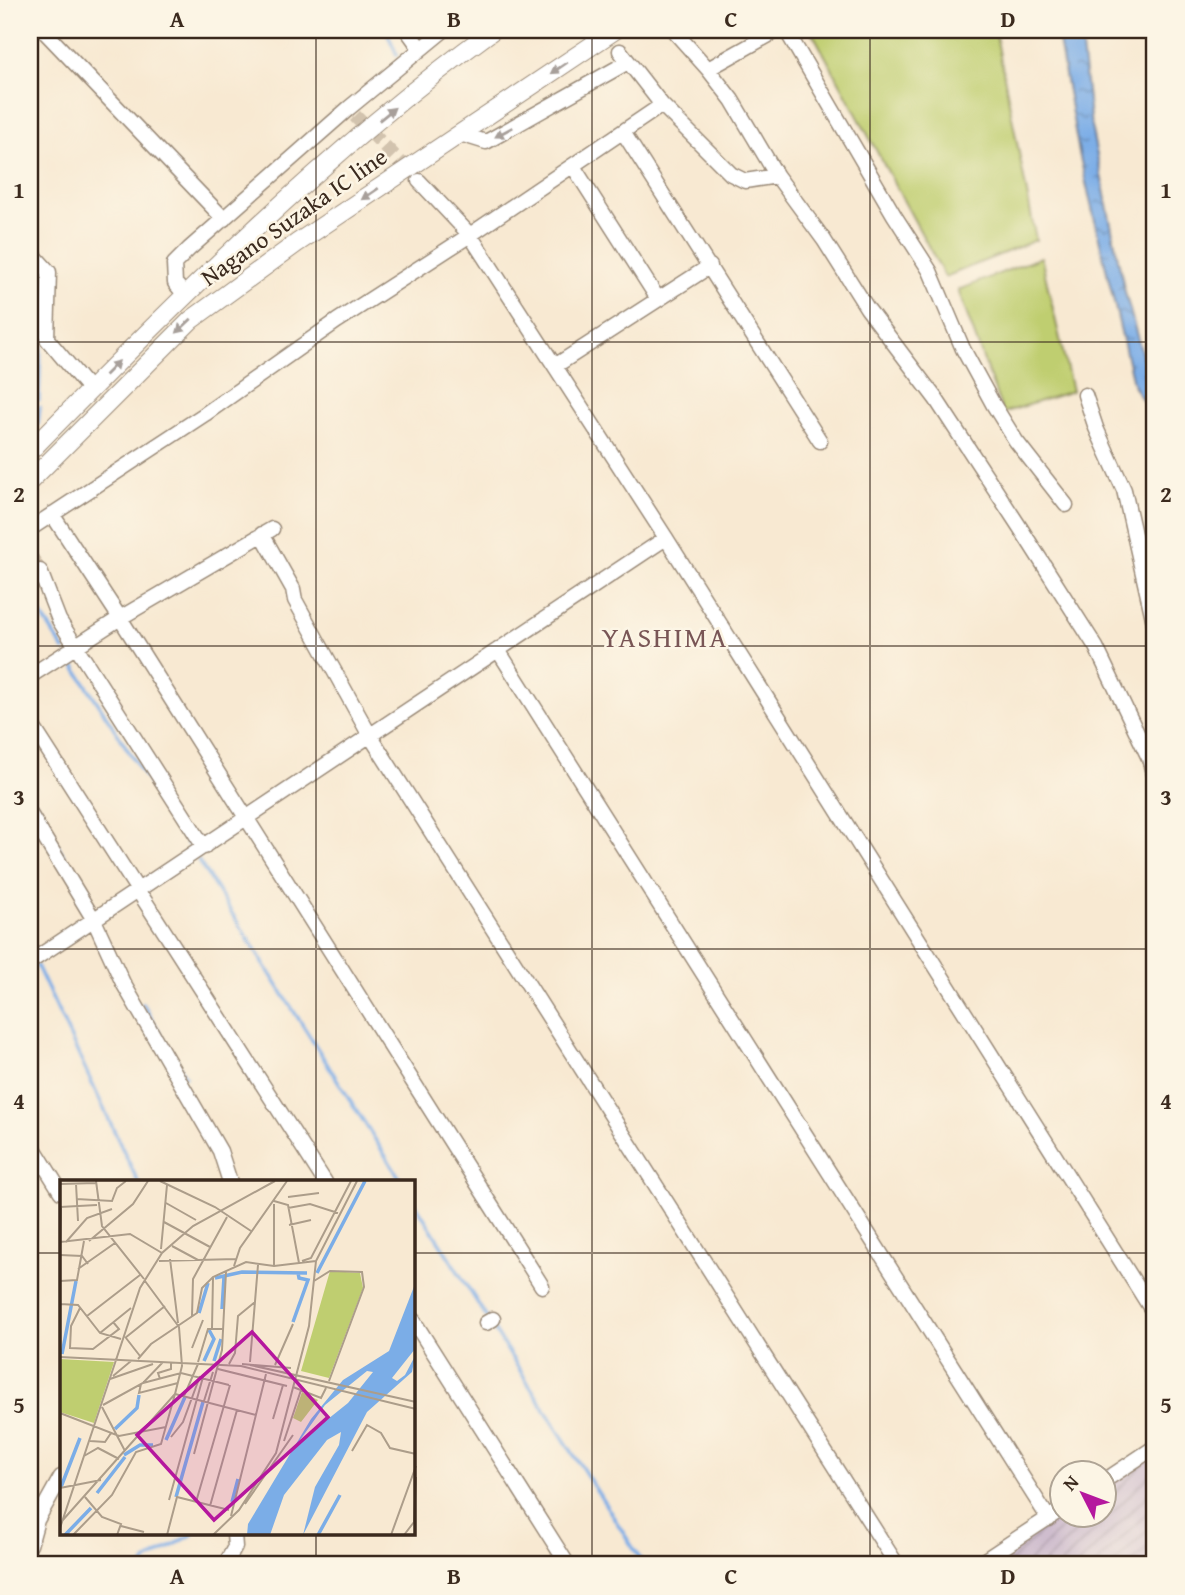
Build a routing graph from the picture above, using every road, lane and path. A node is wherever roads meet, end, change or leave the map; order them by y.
1 (43, 30) edge
2 (407, 30) edge
3 (444, 30) edge
4 (493, 30) edge
5 (615, 30) edge
6 (673, 30) edge
7 (778, 30) edge
8 (786, 30) edge
9 (420, 48) junction
10 (708, 69) junction
11 (662, 105) junction
12 (623, 132) junction
13 (460, 134) junction
14 (573, 166) junction
15 (777, 176) junction
16 (419, 181) tunnel mouth
17 (224, 219) junction
18 (470, 235) junction
19 (30, 251) edge
20 (710, 266) junction
21 (185, 295) junction
22 (658, 299) junction
23 (555, 366) junction
24 (90, 390) junction
25 (1085, 395) dead end
26 (820, 441) dead end
27 (30, 451) edge
28 (30, 481) edge
29 (1066, 505) dead end
30 (52, 514) junction
31 (30, 530) edge
32 (666, 538) junction
33 (40, 571) tunnel mouth
34 (120, 618) junction
35 (1155, 627) edge
36 (498, 650) junction
37 (69, 652) junction
38 (30, 676) edge
39 (30, 722) edge
40 (369, 734) junction
41 (1155, 781) edge
42 (30, 814) edge
43 (247, 818) junction
44 (204, 847) junction
45 (138, 891) junction
46 (94, 920) junction
47 (30, 962) edge
48 (30, 1142) edge
49 (229, 1180) edge
50 (324, 1180) edge
51 (60, 1190) edge
52 (542, 1286) dead end
53 (1155, 1315) edge
54 (415, 1323) edge
55 (1155, 1447) edge
56 (1118, 1472) edge
57 (60, 1479) edge
58 (1048, 1517) edge
59 (1048, 1520) edge
60 (234, 1536) edge
61 (30, 1545) edge
62 (225, 1565) edge
63 (568, 1565) edge
64 (897, 1565) edge
65 (977, 1565) edge

1 - 17 street
2 - 9 street
3 - 9 street
21 -> 4 main road, Nagano Suzaka IC line
5 -> 13 main road, Nagano Suzaka IC line
6 - 10 street
7 - 10 street
8 - 29 street
9 - 17 street
10 - 15 street
11 - 12 street
11 -> 13 street
11 - 15 street
12 - 14 street
12 - 20 street
13 -> 28 main road, Nagano Suzaka IC line
14 - 18 street
14 - 22 street
15 - 41 street
16 - 18 street
17 - 21 street
18 - 23 street
18 - 30 street
19 - 24 street
20 - 22 street
20 - 26 street
24 -> 21 main road, Nagano Suzaka IC line
22 - 23 street
23 - 32 street
24 - 27 main road, Nagano Suzaka IC line
25 - 35 street
30 - 31 street
30 - 34 street
32 - 36 street
32 - 53 street
33 - 37 street
34 - 37 street
34 - 40 street
34 - 43 street
36 - 40 street
36 - 58 street
37 - 38 street
37 - 44 street
39 - 45 street
40 - 43 street
40 - 64 street
42 - 46 street
43 - 44 street
43 - 52 street
44 - 45 street
45 - 46 street
45 - 50 street
46 - 47 street
46 - 49 street
48 - 51 street
54 - 63 street
55 - 56 street
57 - 61 street
59 - 65 street
60 - 62 street

